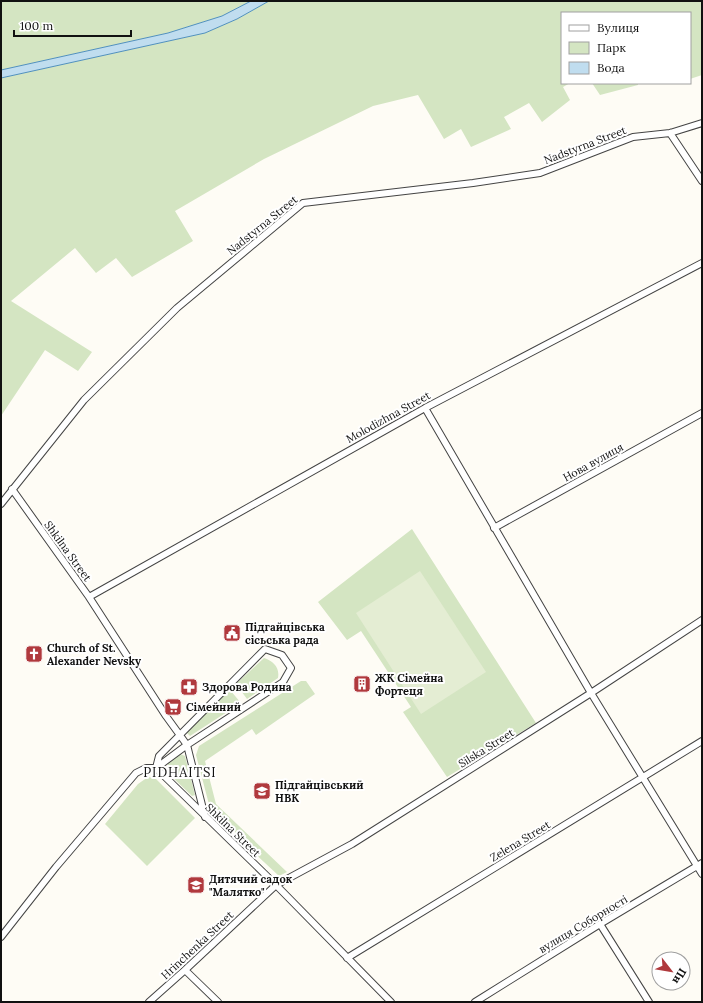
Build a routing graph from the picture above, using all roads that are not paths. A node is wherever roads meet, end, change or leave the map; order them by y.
1 (702, 123) edge
2 (670, 133) junction
3 (702, 181) edge
4 (702, 263) edge
5 (425, 408) junction
6 (702, 413) edge
7 (12, 490) junction
8 (1, 504) edge
9 (494, 528) junction
10 (89, 597) junction
11 (702, 620) edge
12 (591, 693) junction
13 (179, 734) junction
14 (702, 741) edge
15 (187, 745) junction
16 (156, 768) junction
17 (644, 778) junction
18 (205, 817) junction
19 (700, 865) edge
20 (702, 874) edge
21 (276, 885) junction
22 (600, 924) junction
23 (1, 937) edge
24 (347, 958) junction
25 (185, 970) junction
26 (149, 1002) edge
27 (218, 1002) edge
28 (391, 1002) edge
29 (475, 1002) edge
30 (649, 1002) edge

1 - 2 street, Nadstyrna Street
2 - 3 street
2 - 7 street, Nadstyrna Street
4 - 5 street, Molodizhna Street
5 - 9 street
5 - 10 street, Molodizhna Street
6 - 9 street, Нова вулиця
7 - 8 street, Nadstyrna Street
7 - 10 street, Shkilna Street
9 - 12 street
10 - 13 street, Shkilna Street
11 - 12 street, Silska Street
12 - 17 street
12 - 21 street, Silska Street
13 - 15 street, Shkilna Street
13 - 15 street
13 - 16 street
14 - 17 street, Zelena Street
15 - 16 street
15 - 18 street
16 - 18 street, Shkilna Street
16 - 23 street
17 - 19 street
17 - 24 street, Zelena Street
18 - 21 street, Shkilna Street
19 - 20 street
19 - 22 street, вулиця Соборності
21 - 24 street, Shkilna Street
21 - 25 street, Hrinchenka Street
22 - 29 street, вулиця Соборності
22 - 30 street
24 - 28 street, Shkilna Street
25 - 26 street, Hrinchenka Street
25 - 27 street

